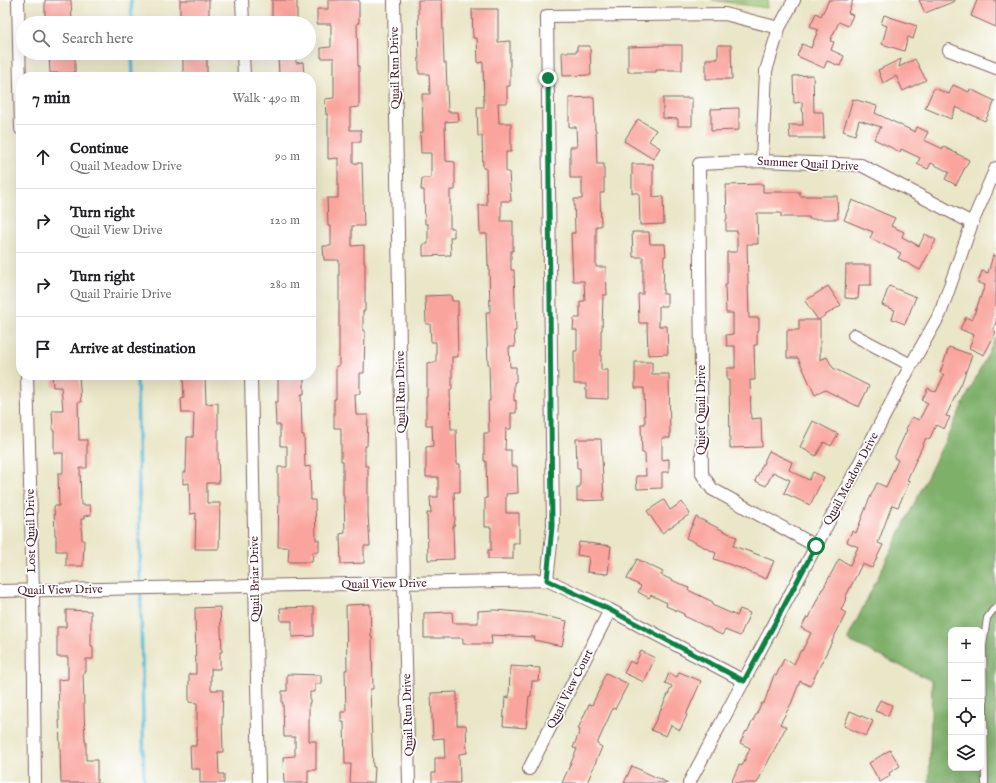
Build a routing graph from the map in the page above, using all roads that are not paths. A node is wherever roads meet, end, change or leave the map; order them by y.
1 (18, 0) edge
2 (242, 0) edge
3 (394, 0) edge
4 (794, 0) edge
5 (18, 16) edge
6 (243, 16) edge
7 (780, 28) junction
8 (949, 50) dead end
9 (19, 60) edge
10 (243, 60) edge
11 (996, 68) edge
12 (20, 72) edge
13 (244, 72) edge
14 (762, 161) junction
15 (996, 168) edge
16 (700, 209) joint
17 (972, 223) junction
18 (854, 335) dead end
19 (911, 365) junction
20 (27, 380) edge
21 (251, 380) edge
22 (816, 546) junction
23 (547, 580) junction
24 (404, 584) junction
25 (256, 586) junction
26 (0, 591) edge
27 (33, 591) junction
28 (996, 608) edge
29 (610, 610) junction
30 (744, 681) junction
31 (529, 769) dead end
32 (35, 783) edge
33 (259, 783) edge
34 (409, 783) edge
35 (689, 783) edge
36 (985, 783) edge

1 - 5 street
2 - 6 street
3 - 24 street, Quail Run Drive
4 - 7 street
7 - 14 street
7 - 23 street
8 - 11 street
9 - 12 street
10 - 13 street
14 - 16 street, Summer Quail Drive
14 - 17 street, Summer Quail Drive
15 - 17 street, Quail Meadow Drive
16 - 22 street, Quiet Quail Drive
17 - 19 street, Quail Meadow Drive
18 - 19 street
19 - 22 street, Quail Meadow Drive
20 - 27 street, Lost Quail Drive
21 - 25 street, Quail Briar Drive
22 - 30 street, Quail Meadow Drive
23 - 24 street, Quail View Drive
23 - 29 street, Quail View Drive
24 - 25 street, Quail View Drive
24 - 34 street, Quail Run Drive
25 - 27 street, Quail View Drive
25 - 33 street, Quail Briar Drive
26 - 27 street, Quail View Drive
27 - 32 street, Lost Quail Drive
28 - 36 lane
29 - 30 street, Quail View Drive
29 - 31 street, Quail View Court
30 - 35 street, Quail Meadow Drive

